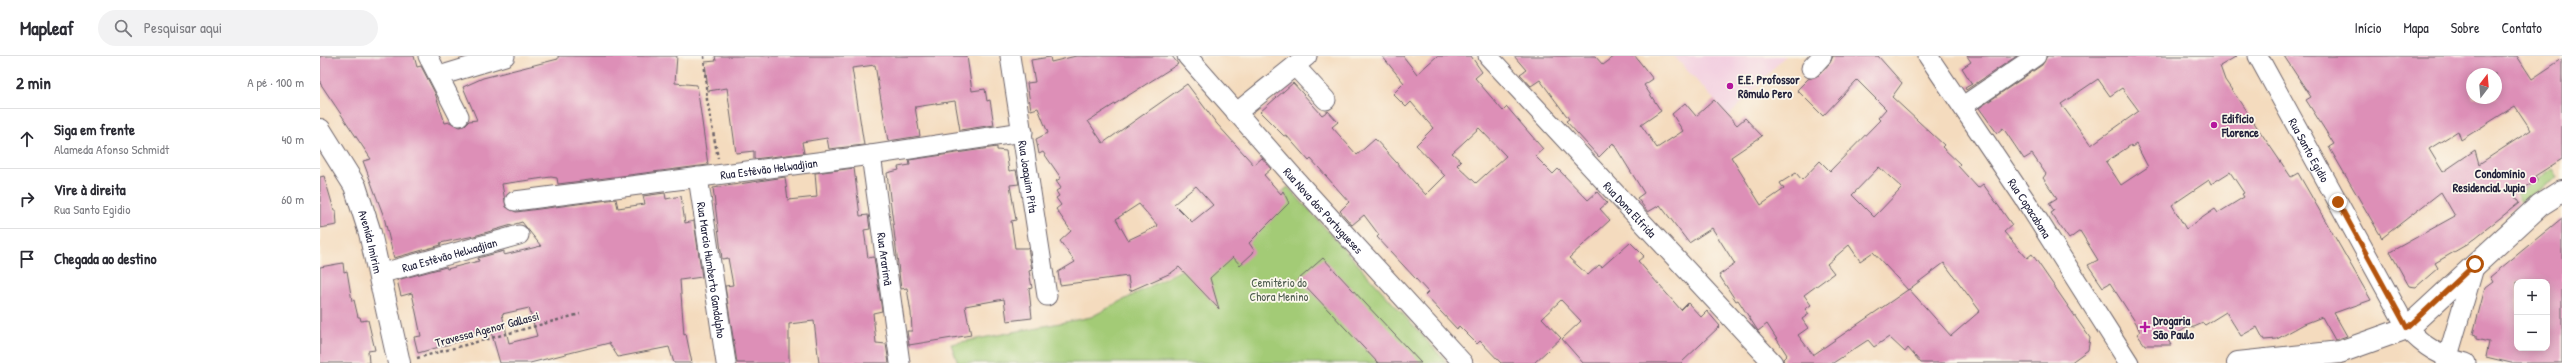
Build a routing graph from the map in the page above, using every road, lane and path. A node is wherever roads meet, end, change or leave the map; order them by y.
1 (428, 56) edge
2 (505, 56) edge
3 (704, 56) edge
4 (1010, 56) edge
5 (1187, 56) edge
6 (1488, 56) edge
7 (1928, 56) edge
8 (2036, 56) edge
9 (2258, 56) edge
10 (1301, 61) edge
11 (439, 76) junction
12 (1326, 100) dead end
13 (1963, 106) junction
14 (1236, 113) junction
15 (459, 116) dead end
16 (320, 130) edge
17 (1023, 132) junction
18 (871, 155) junction
19 (722, 174) junction
20 (698, 177) junction
21 (2562, 191) edge
22 (515, 201) dead end
23 (519, 235) dead end
24 (2475, 264) junction
25 (379, 274) junction
26 (1047, 296) dead end
27 (580, 314) dead end
28 (2407, 328) junction
29 (2447, 361) edge
30 (399, 363) edge
31 (726, 363) edge
32 (900, 363) edge
33 (1463, 363) edge
34 (1773, 363) edge
35 (2129, 363) edge
36 (2238, 363) edge
37 (2466, 363) edge

1 - 11 street
2 - 11 street
3 - 19 path
4 - 17 street, Rua Joaquim Pita
5 - 14 street, Rua Nova dos Portugueses
6 - 34 street, Rua Dona Elfrida
7 - 13 street, Rua Copacabana
8 - 13 street
9 - 28 street, Rua Santo Egidio
10 - 12 street
10 - 14 street
11 - 15 street
13 - 35 street, Rua Copacabana
14 - 33 street, Rua Nova dos Portugueses
16 - 25 main road, Avenida Imirim
17 - 18 street, Rua Estêvão Helwadjian
17 - 26 street, Rua Joaquim Pita
18 - 19 street, Rua Estêvão Helwadjian
18 - 32 street, Rua Ararimã
19 - 20 street, Rua Estêvão Helwadjian
20 - 22 street, Rua Estêvão Helwadjian
20 - 31 street, Rua Marcio Humberto Gandolpho
21 - 24 main road
23 - 25 street, Rua Estêvão Helwadjian
24 - 28 main road
24 - 29 street
25 - 30 main road, Avenida Imirim
27 - 30 path, Travessa Agenor Gallassi
28 - 29 street, Rua Santo Egidio
28 - 36 main road
29 - 37 street, Rua Santo Egidio

